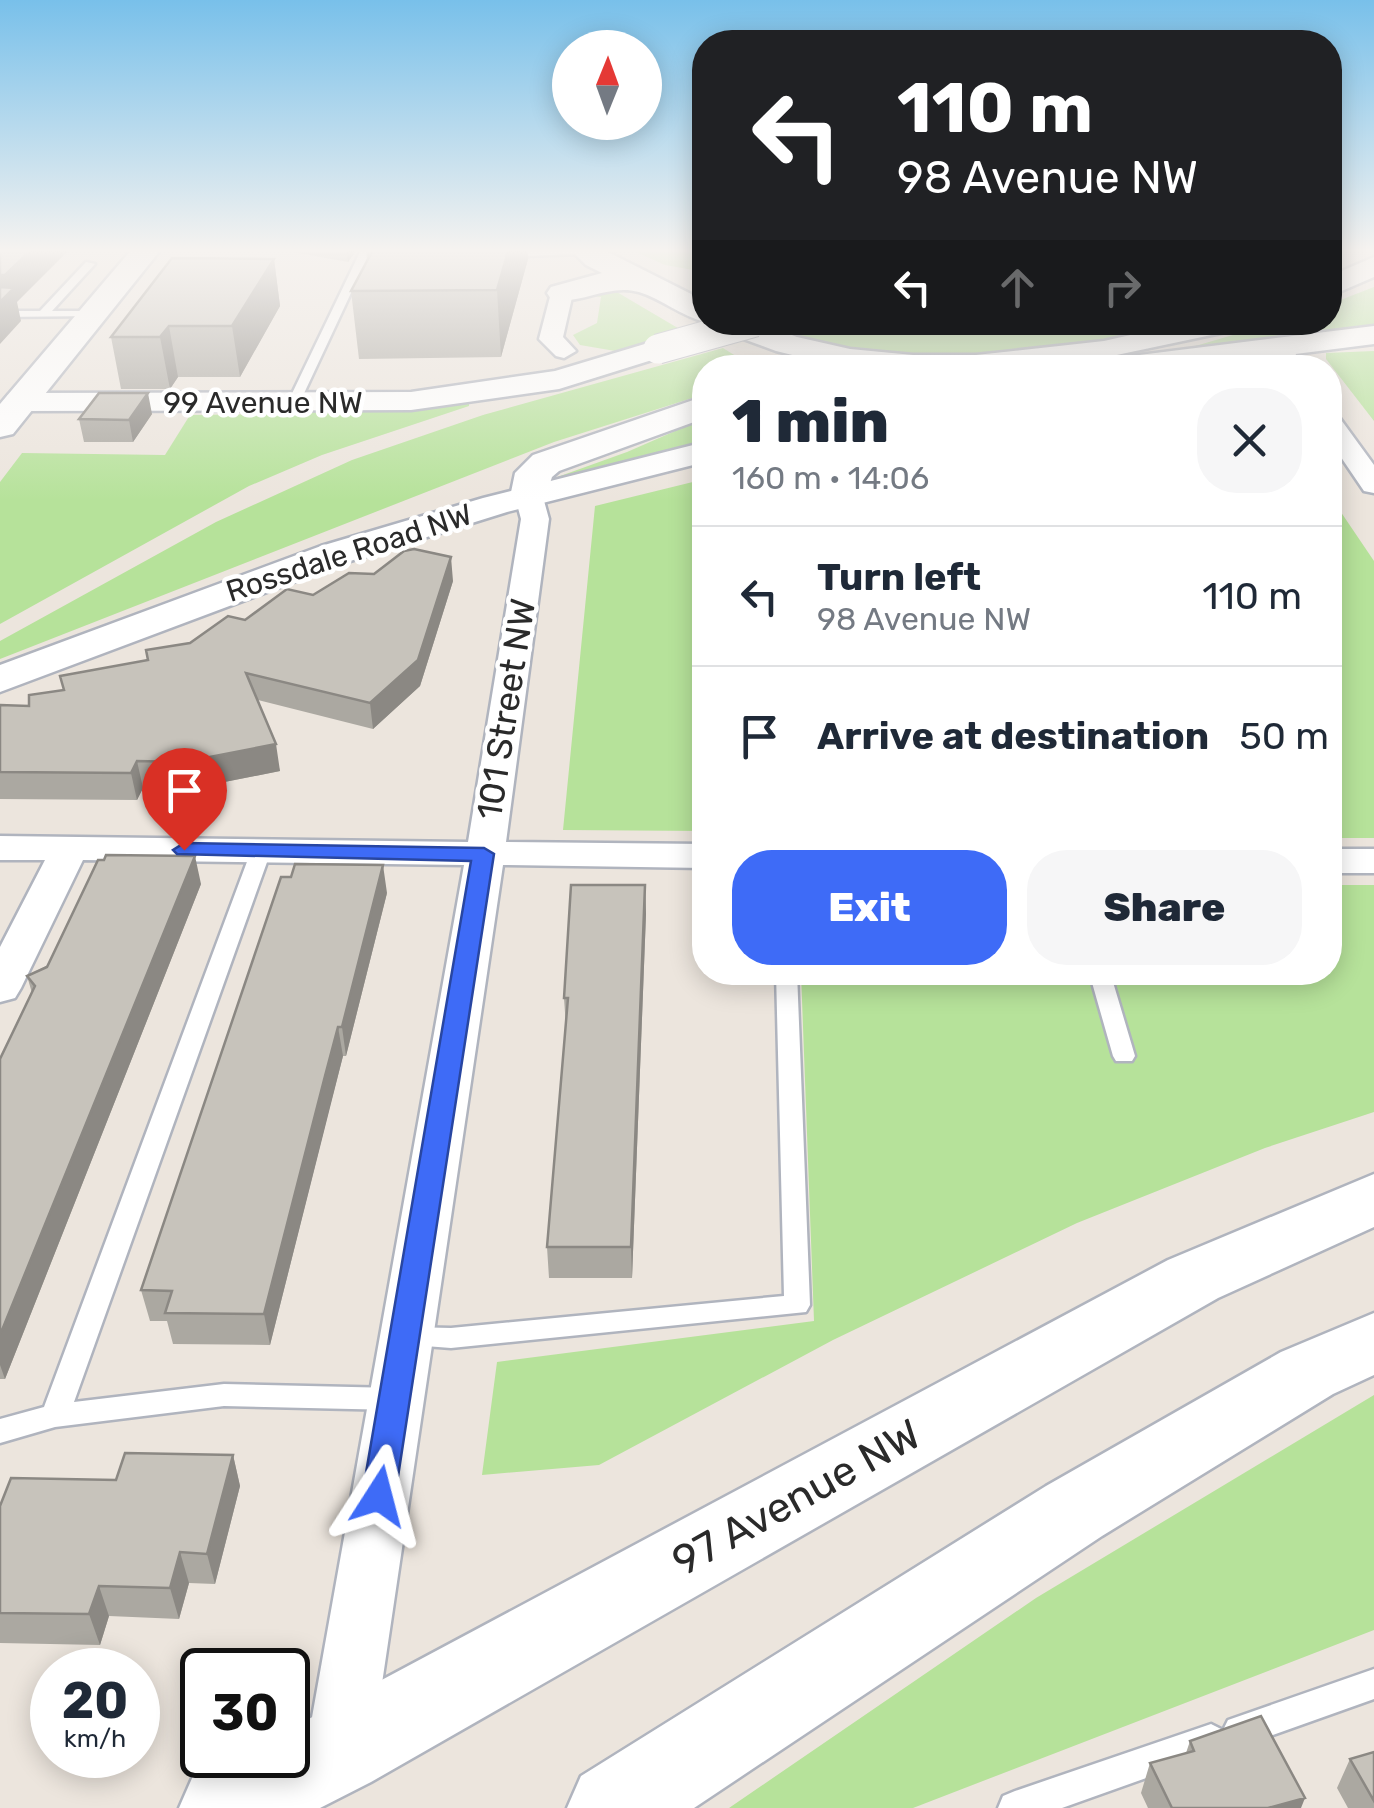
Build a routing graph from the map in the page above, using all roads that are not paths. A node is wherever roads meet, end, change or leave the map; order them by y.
1 (76, 332) edge
2 (326, 332) edge
3 (553, 332) edge
4 (708, 335) edge
5 (722, 335) edge
6 (755, 335) edge
7 (1170, 335) edge
8 (1207, 335) edge
9 (1374, 335) edge
10 (749, 355) edge
11 (841, 355) edge
12 (1080, 355) edge
13 (1134, 355) edge
14 (1290, 355) edge
15 (561, 366) junction
16 (292, 404) junction
17 (6, 410) edge
18 (692, 411) edge
19 (1342, 439) edge
20 (692, 455) edge
21 (1374, 485) edge
22 (529, 496) junction
23 (0, 678) edge
24 (0, 848) edge
25 (70, 848) junction
26 (260, 851) junction
27 (484, 854) junction
28 (692, 856) edge
29 (1342, 861) edge
30 (1374, 861) edge
31 (786, 985) edge
32 (1103, 985) edge
33 (0, 988) edge
34 (1124, 1056) dead end
35 (1374, 1199) edge
36 (406, 1337) junction
37 (1374, 1342) edge
38 (395, 1399) junction
39 (55, 1416) junction
40 (0, 1431) edge
41 (1374, 1684) edge
42 (339, 1751) junction
43 (225, 1808) edge
44 (612, 1808) edge
45 (1014, 1808) edge

1 - 17 main road
2 - 16 lane
3 - 15 street
4 - 15 street, bridge
5 - 10 main road
6 - 11 main road
7 - 12 main road
8 - 13 street
9 - 14 street
15 - 16 street, 99 Avenue NW
16 - 17 street, 99 Avenue NW
18 - 22 main road
19 - 21 street
20 - 22 street, Rossdale Road NW
22 - 23 street, Rossdale Road NW
22 - 27 street, 101 Street NW
24 - 25 street
25 - 26 street
25 - 33 street
26 - 27 street
26 - 39 lane
27 - 28 street
27 - 36 street, 101 Street NW
29 - 30 street
31 - 36 lane
32 - 34 lane
35 - 42 main road, 97 Avenue NW
36 - 38 street, 101 Street NW
37 - 44 main road
38 - 39 lane
38 - 42 street, 101 Street NW
39 - 40 lane
41 - 45 lane
42 - 43 main road, 97 Avenue NW

